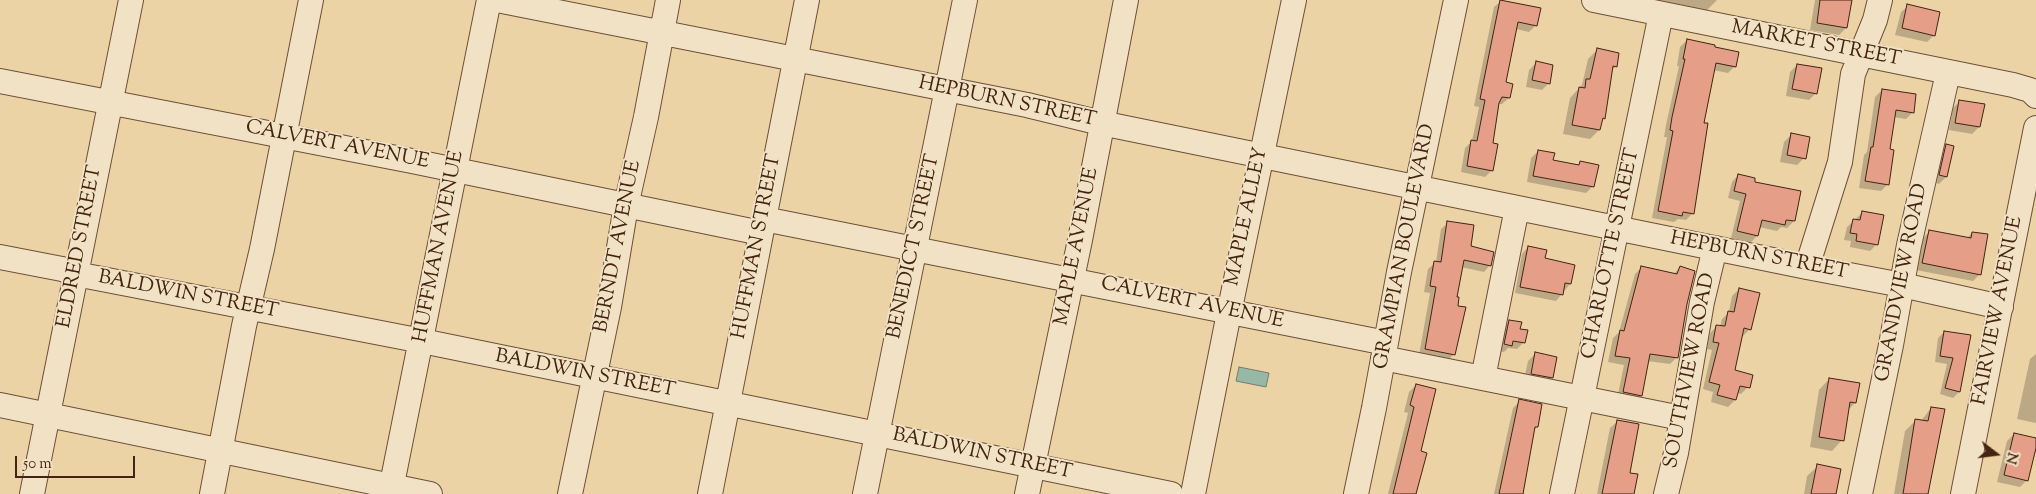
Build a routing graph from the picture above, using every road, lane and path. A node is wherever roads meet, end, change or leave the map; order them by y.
1 (131, 0) edge
2 (311, 0) edge
3 (489, 0) edge
4 (498, 0) edge
5 (668, 0) edge
6 (807, 0) edge
7 (966, 0) edge
8 (1126, 0) edge
9 (1294, 0) edge
10 (1456, 0) edge
11 (1594, 0) edge
12 (1880, 0) edge
13 (1661, 14) junction
14 (661, 33) junction
15 (1861, 55) junction
16 (795, 60) junction
17 (1948, 72) junction
18 (0, 81) edge
19 (947, 90) junction
20 (2036, 96) edge
21 (110, 101) junction
22 (1102, 123) junction
23 (2036, 128) edge
24 (283, 136) junction
25 (1261, 155) junction
26 (454, 170) junction
27 (1418, 188) junction
28 (626, 206) junction
29 (1517, 208) junction
30 (762, 226) junction
31 (1616, 228) junction
32 (914, 248) junction
33 (1716, 248) junction
34 (0, 257) edge
35 (1807, 267) junction
36 (76, 274) junction
37 (1072, 280) junction
38 (1902, 285) junction
39 (2001, 307) junction
40 (248, 308) junction
41 (1229, 313) junction
42 (422, 341) junction
43 (1384, 351) junction
44 (593, 377) junction
45 (1483, 378) junction
46 (1583, 398) junction
47 (728, 404) junction
48 (0, 405) edge
49 (48, 414) junction
50 (1681, 418) junction
51 (877, 434) junction
52 (222, 451) junction
53 (1032, 466) junction
54 (391, 490) edge
55 (32, 494) edge
56 (212, 494) edge
57 (430, 494) edge
58 (570, 494) edge
59 (710, 494) edge
60 (864, 494) edge
61 (1027, 494) edge
62 (1171, 494) edge
63 (1194, 494) edge
64 (1356, 494) edge
65 (1562, 494) edge
66 (1666, 494) edge
67 (1860, 494) edge
68 (1963, 494) edge

1 - 21 street, ELDRED STREET
2 - 24 street
3 - 26 street, HUFFMAN AVENUE
4 - 14 street, HEPBURN STREET
5 - 14 street, BERNDT AVENUE
6 - 16 street, HUFFMAN STREET
7 - 19 street, BENEDICT STREET
8 - 22 street, MAPLE AVENUE
9 - 25 street, MAPLE ALLEY
10 - 27 street, GRAMPIAN BOULEVARD
11 - 13 street, MARKET STREET
12 - 15 street
13 - 15 street, MARKET STREET
13 - 31 street, CHARLOTTE STREET
14 - 16 street, HEPBURN STREET
14 - 28 street, BERNDT AVENUE
15 - 17 street, MARKET STREET
15 - 35 street
16 - 19 street, HEPBURN STREET
16 - 30 street, HUFFMAN STREET
17 - 20 street, MARKET STREET
17 - 38 street, GRANDVIEW ROAD
18 - 21 street, CALVERT AVENUE
19 - 22 street, HEPBURN STREET
19 - 32 street, BENEDICT STREET
21 - 24 street, CALVERT AVENUE
21 - 36 street, ELDRED STREET
22 - 25 street, HEPBURN STREET
22 - 37 street, MAPLE AVENUE
23 - 39 street, FAIRVIEW AVENUE
24 - 26 street, CALVERT AVENUE
24 - 40 street
25 - 27 street, HEPBURN STREET
25 - 41 street, MAPLE ALLEY
26 - 28 street, CALVERT AVENUE
26 - 42 street, HUFFMAN AVENUE
27 - 29 street, HEPBURN STREET
27 - 43 street, GRAMPIAN BOULEVARD
28 - 30 street, CALVERT AVENUE
28 - 44 street, BERNDT AVENUE
29 - 31 street, HEPBURN STREET
29 - 45 street
30 - 32 street, CALVERT AVENUE
30 - 47 street, HUFFMAN STREET
31 - 33 street, HEPBURN STREET
31 - 46 street, CHARLOTTE STREET
32 - 37 street, CALVERT AVENUE
32 - 51 street, BENEDICT STREET
33 - 35 street, HEPBURN STREET
33 - 50 street, SOUTHVIEW ROAD
34 - 36 street, BALDWIN STREET
35 - 38 street, HEPBURN STREET
36 - 40 street, BALDWIN STREET
36 - 49 street, ELDRED STREET
37 - 41 street, CALVERT AVENUE
37 - 53 street, MAPLE AVENUE
38 - 39 street, HEPBURN STREET
38 - 67 street, GRANDVIEW ROAD
39 - 68 street, FAIRVIEW AVENUE
40 - 42 street, BALDWIN STREET
40 - 52 street
41 - 43 street, CALVERT AVENUE
41 - 63 street, MAPLE ALLEY
42 - 44 street, BALDWIN STREET
42 - 54 street, HUFFMAN AVENUE
43 - 45 street, CALVERT AVENUE
43 - 64 street, GRAMPIAN BOULEVARD
44 - 47 street, BALDWIN STREET
44 - 58 street, BERNDT AVENUE
45 - 46 street, CALVERT AVENUE
46 - 50 street, CALVERT AVENUE
46 - 65 street, CHARLOTTE STREET
47 - 51 street, BALDWIN STREET
47 - 59 street, HUFFMAN STREET
48 - 49 street
49 - 52 street
49 - 55 street, ELDRED STREET
50 - 66 street, SOUTHVIEW ROAD
51 - 53 street, BALDWIN STREET
51 - 60 street, BENEDICT STREET
52 - 54 street
52 - 56 street
53 - 61 street, MAPLE AVENUE
53 - 62 street, BALDWIN STREET
54 - 57 street

